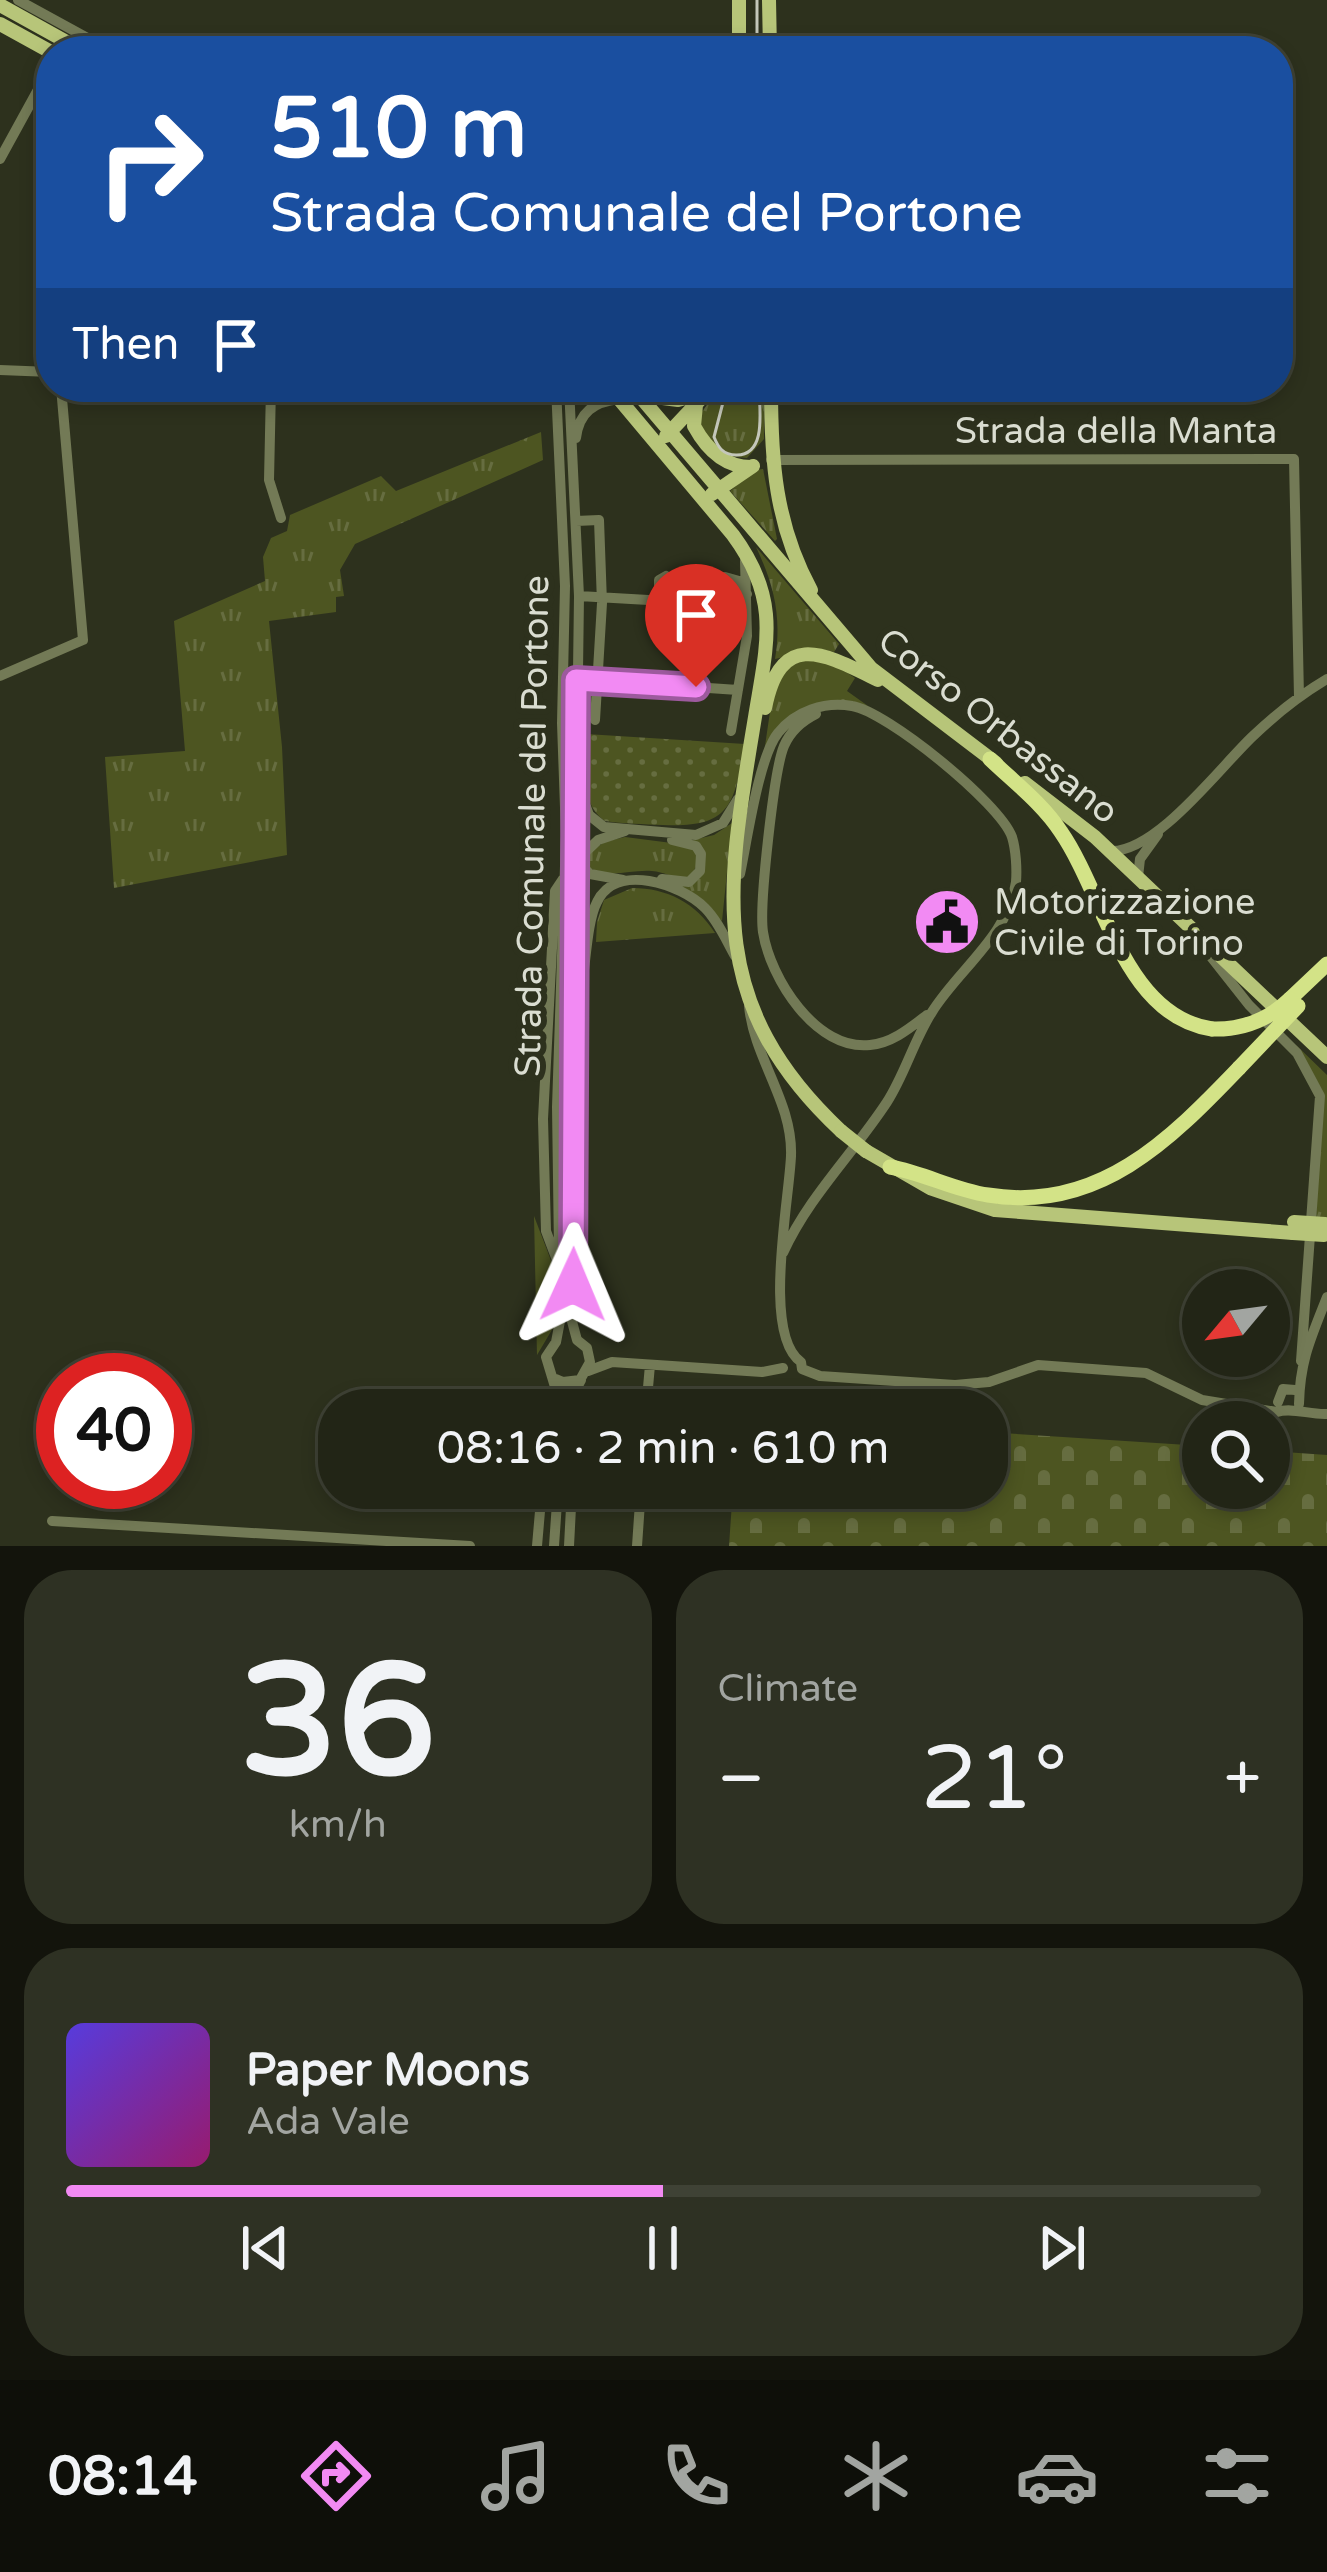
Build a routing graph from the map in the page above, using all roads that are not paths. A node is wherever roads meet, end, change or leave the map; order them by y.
1 (18, 0) edge
2 (739, 0) edge
3 (770, 0) edge
4 (0, 5) edge
5 (0, 24) edge
6 (42, 36) edge
7 (84, 36) edge
8 (739, 36) edge
9 (770, 36) edge
10 (36, 39) edge
11 (36, 93) edge
12 (0, 159) edge
13 (0, 370) edge
14 (36, 371) edge
15 (62, 402) edge
16 (271, 402) edge
17 (557, 402) edge
18 (570, 402) edge
19 (600, 402) edge
20 (622, 402) edge
21 (645, 402) edge
22 (699, 402) edge
23 (771, 402) edge
24 (696, 406) junction
25 (670, 432) junction
26 (658, 444) junction
27 (572, 453) junction
28 (771, 460) junction
29 (751, 466) junction
30 (692, 485) junction
31 (720, 489) junction
32 (281, 518) dead end
33 (576, 521) junction
34 (744, 550) junction
35 (747, 594) junction
36 (579, 596) junction
37 (602, 597) junction
38 (658, 601) junction
39 (682, 602) junction
40 (829, 620) junction
41 (0, 676) edge
42 (1327, 679) edge
43 (576, 680) junction
44 (597, 681) junction
45 (893, 687) junction
46 (738, 690) junction
47 (1299, 697) junction
48 (830, 707) junction
49 (595, 720) dead end
50 (731, 731) dead end
51 (990, 759) junction
52 (574, 765) junction
53 (744, 785) junction
54 (1164, 826) junction
55 (626, 831) junction
56 (644, 832) junction
57 (739, 835) junction
58 (566, 836) junction
59 (1111, 851) junction
60 (577, 861) junction
61 (1138, 877) junction
62 (564, 878) junction
63 (640, 879) junction
64 (626, 880) junction
65 (732, 908) junction
66 (1179, 916) junction
67 (736, 957) junction
68 (1327, 964) edge
69 (1327, 978) edge
70 (749, 1002) junction
71 (1294, 1003) junction
72 (932, 1010) junction
73 (575, 1022) junction
74 (1303, 1036) junction
75 (1327, 1057) edge
76 (1327, 1067) edge
77 (890, 1167) junction
78 (1326, 1230) edge
79 (783, 1252) junction
80 (560, 1266) junction
81 (1327, 1298) edge
82 (577, 1340) junction
83 (556, 1342) junction
84 (588, 1350) junction
85 (792, 1357) junction
86 (1301, 1361) junction
87 (612, 1362) junction
88 (650, 1365) junction
89 (783, 1368) junction
90 (802, 1370) junction
91 (585, 1374) junction
92 (556, 1378) junction
93 (558, 1389) edge
94 (576, 1389) edge
95 (648, 1389) edge
96 (1295, 1390) junction
97 (1209, 1401) edge
98 (1287, 1401) edge
99 (1290, 1403) edge
100 (1290, 1407) edge
101 (1327, 1414) edge
102 (540, 1509) edge
103 (557, 1509) edge
104 (571, 1509) edge
105 (640, 1509) edge
106 (52, 1521) dead end
107 (470, 1546) edge
108 (537, 1546) edge
109 (554, 1546) edge
110 (569, 1546) edge
111 (637, 1546) edge

1 - 7 street
2 - 8 main road
3 - 9 main road
4 - 6 main road
5 - 10 main road
11 - 12 street
13 - 14 street
15 - 41 street
16 - 32 street
17 - 58 street, Strada Comunale del Portone
18 - 27 street, Strada Comunale del Portone
19 - 27 street
20 - 26 main road
21 - 25 main road, Corso Orbassano
22 - 24 main road
23 - 28 main road
24 - 25 main road
24 - 29 main road
25 - 26 main road
25 - 31 main road, Corso Orbassano
26 - 30 main road
27 - 33 street, Strada Comunale del Portone
28 - 29 main road
28 - 40 main road
28 - 47 street, Strada della Manta
29 - 31 main road
30 - 31 main road
30 - 34 main road
31 - 40 main road, Corso Orbassano
33 - 36 street, Strada Comunale del Portone
33 - 37 street, Strada Comunale del Portone
34 - 35 street
34 - 53 main road
35 - 39 street, Strada Comunale del Portone
35 - 46 street
36 - 37 street, Strada Comunale del Portone
36 - 43 street, Strada Comunale del Portone
37 - 38 street, Strada Comunale del Portone
37 - 44 street, Strada Comunale del Portone
38 - 39 street, Strada Comunale del Portone
38 - 39 street, Strada Comunale del Portone
40 - 45 main road, Corso Orbassano
42 - 47 street
43 - 44 street, Strada Comunale del Portone
43 - 52 street, Strada Comunale del Portone
44 - 46 street, Strada Comunale del Portone
44 - 49 street, Strada Comunale del Portone
45 - 51 main road, Corso Orbassano
45 - 57 main road
46 - 50 street
47 - 54 street
48 - 65 street
48 - 72 street
48 - 72 street
51 - 59 main road, Corso Orbassano
51 - 71 highway, bridge
52 - 55 street
52 - 60 street, Strada Comunale del Portone
53 - 56 street
53 - 57 main road
54 - 59 street
54 - 61 street
55 - 56 street
55 - 60 street
56 - 63 street
57 - 65 main road
58 - 60 street
58 - 62 street, Strada Comunale del Portone
59 - 61 main road, Corso Orbassano
60 - 62 street
60 - 64 street
60 - 73 street, Strada Comunale del Portone
61 - 66 main road, Corso Orbassano
62 - 80 street, Strada Comunale del Portone
62 - 80 street, Strada Comunale del Portone
63 - 64 street
63 - 67 street
64 - 73 street
65 - 67 main road
66 - 74 main road, Corso Orbassano
66 - 86 street
67 - 70 main road
68 - 71 highway
69 - 71 highway
70 - 77 main road, bridge
70 - 79 street
71 - 77 highway, bridge
72 - 79 street
73 - 82 street, Strada Comunale del Portone
74 - 75 main road
74 - 76 main road
77 - 78 main road, bridge
79 - 85 street
80 - 83 street, Strada Comunale del Portone
81 - 86 street
82 - 83 street
82 - 84 street
83 - 92 street
84 - 87 street
84 - 91 street
85 - 89 street
85 - 90 street
86 - 96 street
87 - 88 street
87 - 91 street
88 - 89 street
88 - 95 street
89 - 90 street
90 - 97 street
91 - 92 street
91 - 94 street
92 - 93 street
96 - 98 street
96 - 99 street
100 - 101 street
102 - 108 street
103 - 109 street
104 - 110 street
105 - 111 street
106 - 107 street

